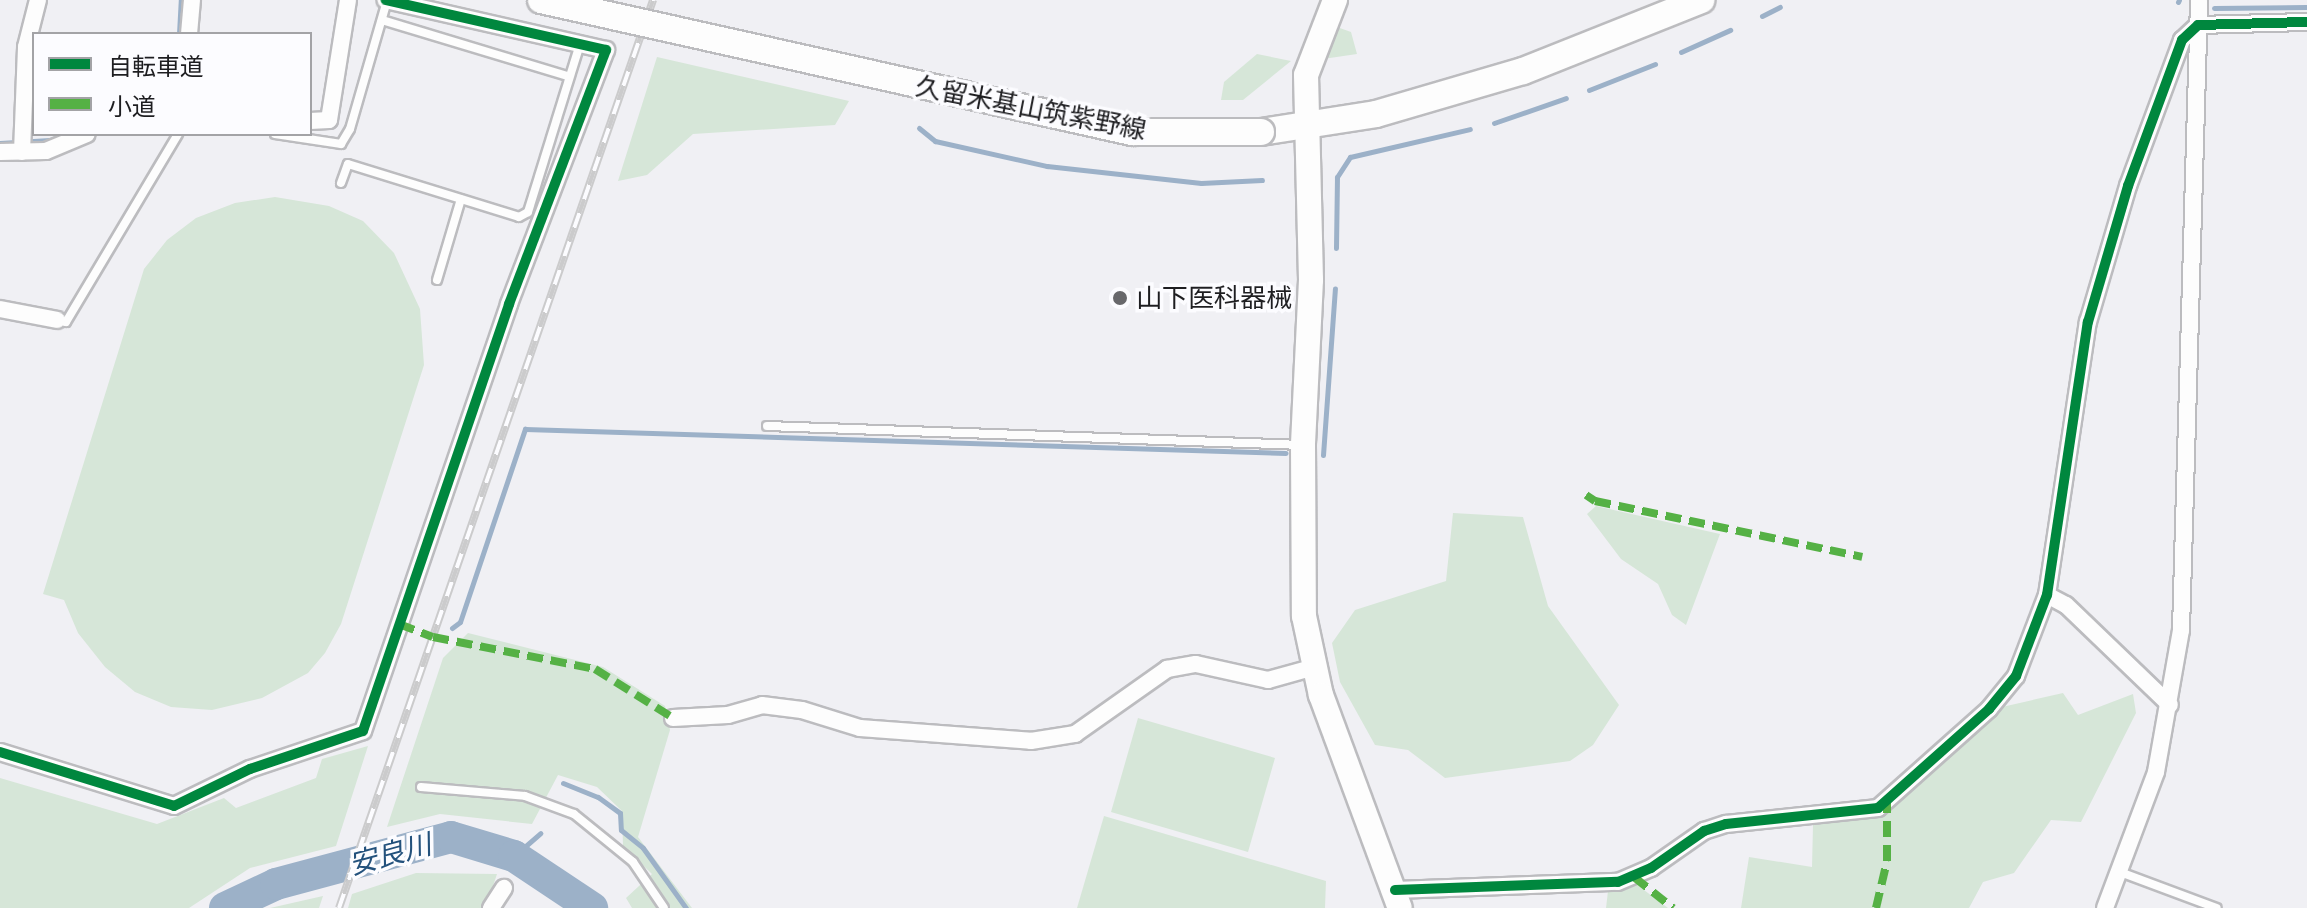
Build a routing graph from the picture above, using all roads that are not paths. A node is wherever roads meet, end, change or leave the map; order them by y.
1 (38, 0) edge
2 (192, 0) edge
3 (348, 0) edge
4 (387, 0) edge
5 (541, 0) edge
6 (1335, 0) edge
7 (1701, 0) edge
8 (2199, 0) edge
9 (382, 20) junction
10 (2307, 22) edge
11 (2198, 25) junction
12 (189, 32) edge
13 (580, 44) junction
14 (568, 76) junction
15 (312, 121) edge
16 (1305, 124) junction
17 (82, 136) edge
18 (177, 136) edge
19 (288, 136) edge
20 (22, 144) junction
21 (0, 152) edge
22 (341, 183) dead end
23 (461, 199) junction
24 (437, 280) dead end
25 (0, 309) edge
26 (57, 320) joint
27 (767, 426) dead end
28 (1303, 445) junction
29 (2047, 595) junction
30 (1315, 667) junction
31 (2170, 705) junction
32 (673, 718) dead end
33 (0, 752) edge
34 (421, 787) dead end
35 (2120, 872) junction
36 (504, 888) dead end
37 (1398, 899) edge
38 (491, 908) edge
39 (664, 908) edge
40 (2105, 908) edge
41 (2217, 908) edge

1 - 20 street
2 - 12 street
3 - 15 street
4 - 9 lane
4 - 13 street
5 - 16 main road, 久留米基山筑紫野線, bridge
6 - 16 street
7 - 16 main road, 久留米基山筑紫野線
8 - 11 street
9 - 14 lane
9 - 19 lane
10 - 11 street
11 - 29 street
11 - 31 street
13 - 14 lane
13 - 33 street
14 - 23 lane
16 - 28 street
17 - 20 street
18 - 26 lane
20 - 21 street
22 - 23 lane
23 - 24 lane
25 - 26 street
27 - 28 lane
28 - 30 street
29 - 31 street
29 - 37 street
30 - 32 street
30 - 37 street
31 - 35 street
34 - 39 lane
35 - 40 street
35 - 41 lane
36 - 38 street

